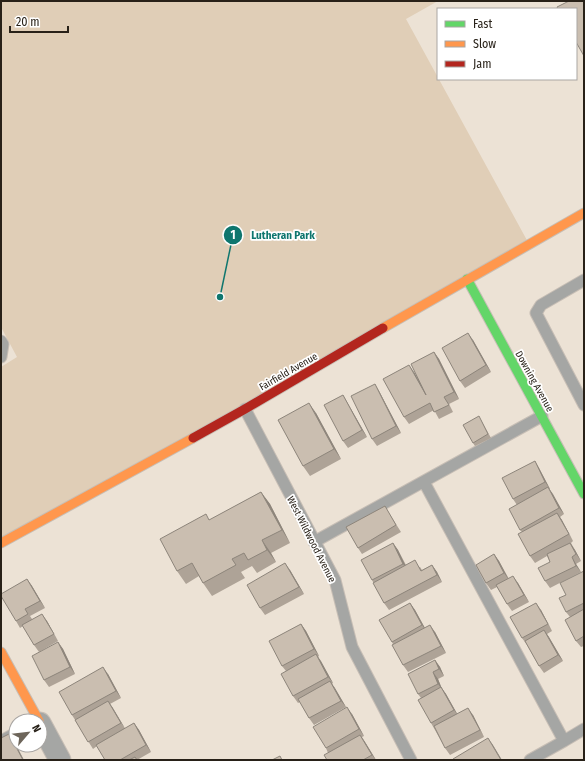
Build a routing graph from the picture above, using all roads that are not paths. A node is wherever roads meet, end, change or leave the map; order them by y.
1 (584, 213) edge
2 (467, 279) junction
3 (584, 280) edge
4 (1, 341) edge
5 (1, 357) edge
6 (584, 405) edge
7 (245, 409) junction
8 (542, 416) junction
9 (581, 481) edge
10 (424, 482) junction
11 (584, 494) edge
12 (314, 542) junction
13 (1, 543) edge
14 (1, 652) edge
15 (34, 713) edge
16 (584, 729) edge
17 (48, 738) edge
18 (564, 741) junction
19 (60, 760) edge
20 (411, 760) edge
21 (530, 760) edge

1 - 2 main road, Fairfield Avenue
2 - 7 main road, Fairfield Avenue
2 - 8 main road, Downing Avenue
3 - 6 lane
4 - 5 lane
7 - 12 lane, West Wildwood Avenue
7 - 13 main road, Fairfield Avenue
8 - 9 main road, Downing Avenue
8 - 10 lane
9 - 11 main road, Downing Avenue
10 - 12 lane
10 - 18 lane
12 - 20 lane, West Wildwood Avenue
14 - 15 main road
16 - 18 lane
17 - 19 street
18 - 21 lane

